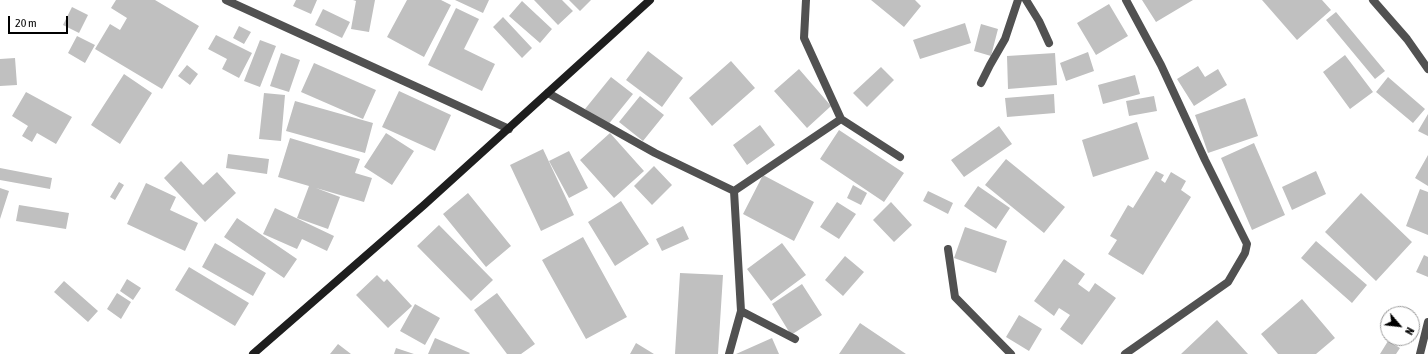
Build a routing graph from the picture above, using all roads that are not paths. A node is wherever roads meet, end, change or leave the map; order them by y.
1 (226, 0) edge
2 (650, 0) edge
3 (806, 0) edge
4 (1018, 0) edge
5 (1026, 0) edge
6 (1126, 0) edge
7 (1373, 0) edge
8 (1049, 43) dead end
9 (1428, 69) edge
10 (981, 83) dead end
11 (548, 93) junction
12 (841, 120) junction
13 (509, 128) junction
14 (900, 157) dead end
15 (734, 191) junction
16 (948, 249) dead end
17 (741, 311) junction
18 (1428, 322) edge
19 (795, 339) dead end
20 (253, 354) edge
21 (729, 354) edge
22 (1011, 354) edge
23 (1125, 354) edge
24 (1420, 354) edge

1 - 13 street
2 - 11 main road
3 - 12 street
4 - 10 street
5 - 8 street
6 - 23 street
7 - 9 street
11 - 13 main road
11 - 15 street
12 - 14 street
12 - 15 street
13 - 20 main road
15 - 17 street
16 - 22 street
17 - 19 street
17 - 21 street
18 - 24 street

